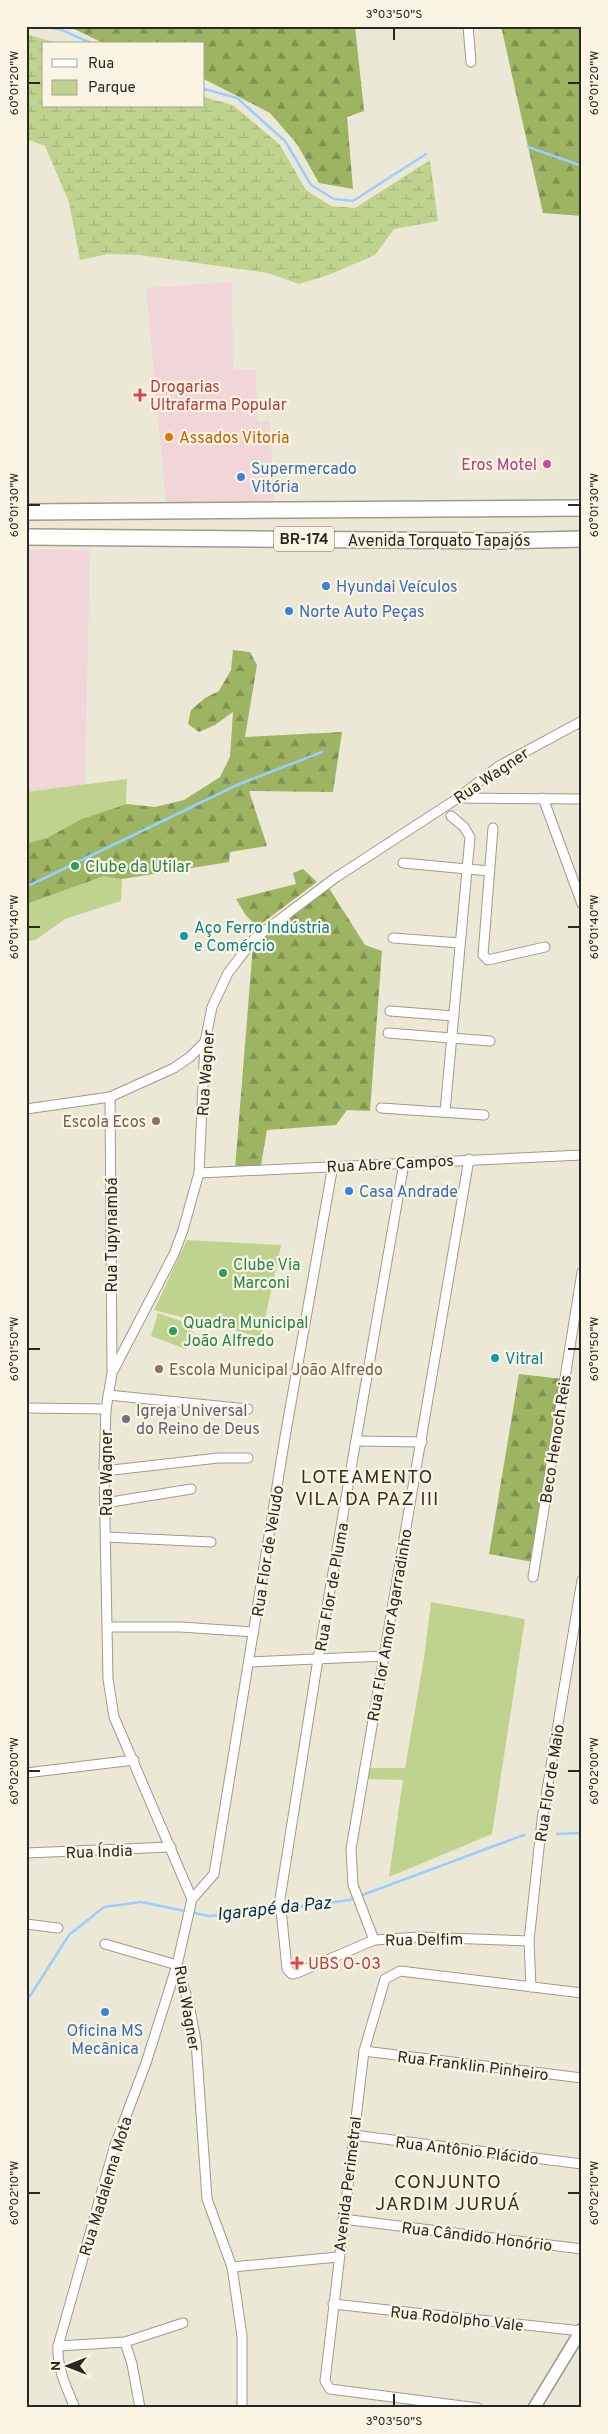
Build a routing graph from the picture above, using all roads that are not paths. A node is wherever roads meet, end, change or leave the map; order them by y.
1 (468, 26) edge
2 (472, 62) dead end
3 (582, 508) edge
4 (26, 512) edge
5 (26, 532) edge
6 (59, 536) junction
7 (26, 537) edge
8 (582, 539) edge
9 (582, 720) edge
10 (458, 798) junction
11 (543, 798) junction
12 (582, 799) edge
13 (451, 816) dead end
14 (493, 828) dead end
15 (403, 863) dead end
16 (467, 869) junction
17 (488, 871) junction
18 (582, 904) edge
19 (393, 938) dead end
20 (460, 943) junction
21 (545, 947) dead end
22 (390, 1011) dead end
23 (454, 1016) junction
24 (388, 1033) dead end
25 (452, 1038) junction
26 (490, 1041) dead end
27 (205, 1042) junction
28 (110, 1097) junction
29 (381, 1108) dead end
30 (26, 1109) edge
31 (445, 1112) junction
32 (484, 1114) dead end
33 (582, 1155) edge
34 (469, 1160) junction
35 (404, 1163) junction
36 (333, 1165) junction
37 (199, 1173) junction
38 (582, 1272) edge
39 (112, 1373) junction
40 (108, 1395) junction
41 (26, 1408) edge
42 (248, 1409) dead end
43 (106, 1410) junction
44 (357, 1441) junction
45 (422, 1442) junction
46 (248, 1458) dead end
47 (104, 1471) junction
48 (192, 1489) dead end
49 (105, 1503) junction
50 (106, 1537) junction
51 (211, 1542) dead end
52 (533, 1577) dead end
53 (582, 1580) edge
54 (108, 1627) junction
55 (254, 1632) junction
56 (384, 1656) junction
57 (318, 1659) junction
58 (249, 1662) junction
59 (134, 1760) junction
60 (26, 1773) edge
61 (171, 1847) junction
62 (26, 1853) edge
63 (192, 1902) junction
64 (26, 1924) edge
65 (58, 1928) dead end
66 (374, 1940) junction
67 (528, 1940) junction
68 (105, 1944) dead end
69 (177, 1965) junction
70 (297, 1973) joint
71 (531, 1987) junction
72 (582, 1993) edge
73 (364, 2051) junction
74 (582, 2078) edge
75 (353, 2135) junction
76 (582, 2164) edge
77 (343, 2219) junction
78 (582, 2248) edge
79 (338, 2257) junction
80 (232, 2268) junction
81 (333, 2304) junction
82 (183, 2323) dead end
83 (582, 2330) edge
84 (125, 2342) junction
85 (58, 2346) junction
86 (75, 2408) edge
87 (140, 2408) edge
88 (242, 2408) edge
89 (478, 2408) edge
90 (534, 2408) edge

1 - 2 street
3 - 4 highway, Avenida Torquato Tapajós / BR-174
5 - 6 highway
6 - 7 highway, Avenida Torquato Tapajós / BR-174
6 - 8 highway, Avenida Torquato Tapajós / BR-174
9 - 10 street, Rua Wagner
10 - 11 street
10 - 27 street, Rua Wagner
11 - 12 street
11 - 18 street
13 - 16 street
14 - 17 street
15 - 16 street
16 - 17 street
16 - 20 street
17 - 21 street
19 - 20 street
20 - 23 street
22 - 23 street
23 - 25 street
24 - 25 street
25 - 26 street
25 - 31 street
27 - 28 street
27 - 37 street, Rua Wagner
28 - 30 street
28 - 39 street, Rua Tupynambá
29 - 31 street
31 - 32 street
33 - 34 street, Rua Abre Campos
34 - 35 street, Rua Abre Campos
34 - 45 street, Rua Flor Amor Agarradinho
35 - 36 street, Rua Abre Campos
35 - 44 street, Rua Flor de Pluma
36 - 37 street, Rua Abre Campos
36 - 55 street, Rua Flor de Veludo
37 - 39 street, Rua Wagner
38 - 52 street, Beco Henoch Reis
39 - 40 street, Rua Wagner
40 - 42 street
40 - 43 street, Rua Wagner
41 - 43 street
43 - 47 street, Rua Wagner
44 - 45 street
44 - 57 street, Rua Flor de Pluma
45 - 56 street, Rua Flor Amor Agarradinho
46 - 47 street
47 - 49 street, Rua Wagner
48 - 49 street
49 - 50 street, Rua Wagner
50 - 51 street
50 - 54 street, Rua Wagner
53 - 67 street, Rua Flor de Maio
54 - 55 street
54 - 59 street, Rua Wagner
55 - 58 street, Rua Flor de Veludo
56 - 57 street
56 - 66 street, Rua Flor Amor Agarradinho
57 - 58 street
57 - 70 street, Rua Flor de Pluma
58 - 63 street, Rua Flor de Veludo
59 - 60 street
59 - 61 street, Rua Wagner
61 - 62 street, Rua Índia
61 - 63 street, Rua Wagner
63 - 69 street, Rua Wagner
64 - 65 street
66 - 67 street, Rua Delfim
66 - 70 street, Rua Delfim
67 - 71 street, Rua Flor de Maio
68 - 69 street
69 - 80 street, Rua Wagner
69 - 85 street, Rua Madalema Mota
71 - 72 street
71 - 73 street, Avenida Perimetral
73 - 74 street, Rua Franklin Pinheiro
73 - 75 street, Avenida Perimetral
75 - 76 street, Rua Antônio Plácido
75 - 77 street, Avenida Perimetral
77 - 78 street, Rua Cândido Honório
77 - 79 street, Avenida Perimetral
79 - 80 street
79 - 81 street, Avenida Perimetral
80 - 88 street, Rua Wagner
81 - 83 street, Rua Rodolpho Vale
81 - 89 street, Avenida Perimetral
82 - 84 street
83 - 90 street
84 - 85 street
84 - 87 street
85 - 86 street, Rua Madalema Mota

